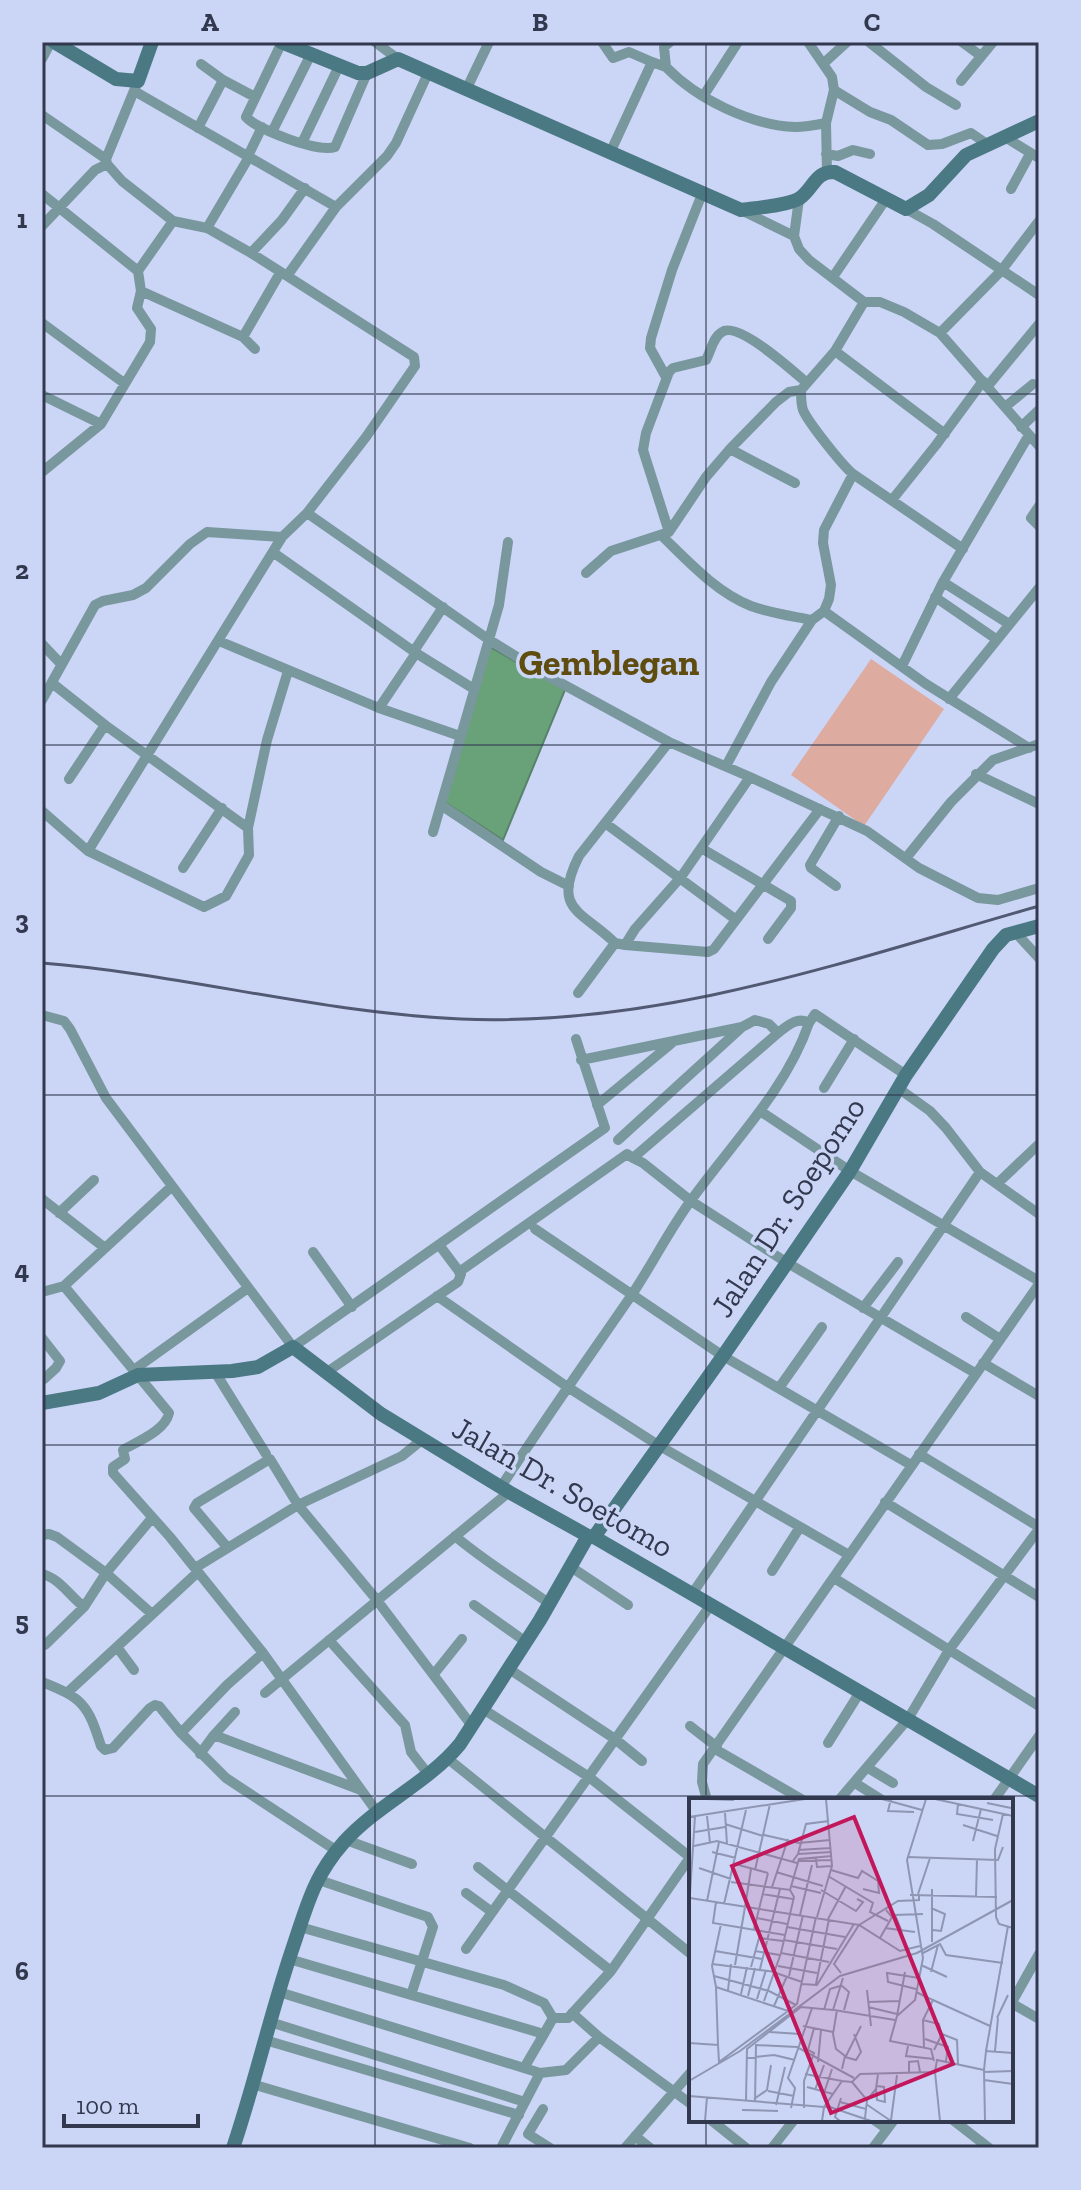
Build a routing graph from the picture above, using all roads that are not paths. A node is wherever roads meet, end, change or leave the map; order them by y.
1 (52, 42) edge
2 (152, 42) edge
3 (281, 42) edge
4 (375, 42) edge
5 (489, 42) edge
6 (602, 42) edge
7 (738, 42) edge
8 (808, 42) edge
9 (847, 42) edge
10 (869, 42) edge
11 (962, 42) edge
12 (993, 42) edge
13 (665, 44) edge
14 (311, 54) junction
15 (981, 56) junction
16 (42, 59) edge
17 (398, 59) junction
18 (652, 62) junction
19 (825, 62) junction
20 (201, 64) dead end
21 (339, 66) junction
22 (666, 67) junction
23 (429, 71) junction
24 (367, 73) junction
25 (223, 80) junction
26 (961, 81) dead end
27 (467, 88) junction
28 (135, 90) junction
29 (834, 90) junction
30 (704, 95) junction
31 (255, 97) junction
32 (956, 105) dead end
33 (42, 115) edge
34 (1039, 121) edge
35 (826, 123) junction
36 (198, 128) junction
37 (267, 129) junction
38 (1005, 137) junction
39 (302, 143) junction
40 (987, 144) junction
41 (610, 153) junction
42 (826, 154) junction
43 (870, 154) dead end
44 (1034, 156) edge
45 (248, 157) junction
46 (106, 162) junction
47 (827, 172) junction
48 (305, 188) junction
49 (1011, 189) dead end
50 (42, 194) edge
51 (702, 194) junction
52 (799, 199) junction
53 (886, 199) junction
54 (59, 207) junction
55 (336, 207) junction
56 (906, 209) junction
57 (741, 210) junction
58 (173, 221) junction
59 (1039, 221) edge
60 (42, 226) edge
61 (207, 228) junction
62 (794, 236) junction
63 (251, 253) junction
64 (138, 271) junction
65 (1001, 271) junction
66 (283, 274) junction
67 (833, 277) junction
68 (141, 291) junction
69 (1039, 295) edge
70 (864, 302) junction
71 (42, 323) edge
72 (1039, 324) edge
73 (940, 333) junction
74 (243, 337) junction
75 (255, 349) dead end
76 (835, 351) junction
77 (666, 377) junction
78 (124, 383) junction
79 (985, 384) junction
80 (1033, 384) dead end
81 (804, 387) junction
82 (42, 395) edge
83 (1005, 407) junction
84 (1039, 410) edge
85 (101, 424) junction
86 (1025, 431) junction
87 (945, 434) junction
88 (1039, 446) edge
89 (730, 449) junction
90 (42, 472) edge
91 (853, 474) junction
92 (795, 483) dead end
93 (892, 500) junction
94 (1039, 506) edge
95 (307, 513) junction
96 (1039, 526) edge
97 (665, 534) junction
98 (282, 537) junction
99 (508, 542) dead end
100 (963, 549) junction
101 (274, 553) junction
102 (586, 573) dead end
103 (943, 582) junction
104 (1039, 588) edge
105 (935, 597) junction
106 (443, 607) junction
107 (824, 611) junction
108 (812, 620) junction
109 (1009, 624) junction
110 (488, 639) junction
111 (996, 639) junction
112 (219, 641) junction
113 (42, 644) edge
114 (415, 652) junction
115 (61, 664) junction
116 (902, 666) junction
117 (288, 671) junction
118 (52, 683) junction
119 (474, 689) junction
120 (949, 699) junction
121 (42, 700) edge
122 (379, 708) junction
123 (105, 725) junction
124 (460, 736) junction
125 (669, 742) junction
126 (1034, 746) edge
127 (147, 755) junction
128 (726, 766) junction
129 (976, 774) junction
130 (750, 777) junction
131 (69, 779) dead end
132 (1039, 804) edge
133 (441, 805) junction
134 (222, 808) junction
135 (820, 809) junction
136 (42, 811) edge
137 (839, 816) junction
138 (605, 823) junction
139 (248, 828) junction
140 (433, 832) dead end
141 (701, 848) junction
142 (88, 851) junction
143 (906, 858) junction
144 (183, 868) dead end
145 (681, 877) junction
146 (761, 884) junction
147 (569, 886) junction
148 (836, 886) dead end
149 (1039, 888) edge
150 (735, 919) junction
151 (1039, 926) edge
152 (1015, 932) junction
153 (768, 939) dead end
154 (620, 944) junction
155 (1039, 958) edge
156 (578, 993) dead end
157 (42, 1015) edge
158 (809, 1023) junction
159 (742, 1027) junction
160 (778, 1033) junction
161 (576, 1039) dead end
162 (854, 1039) junction
163 (675, 1041) junction
164 (581, 1060) junction
165 (902, 1082) junction
166 (824, 1088) dead end
167 (597, 1105) junction
168 (760, 1111) junction
169 (605, 1128) junction
170 (618, 1140) junction
171 (1039, 1144) edge
172 (630, 1156) junction
173 (850, 1171) junction
174 (980, 1172) junction
175 (94, 1180) dead end
176 (998, 1183) junction
177 (171, 1187) junction
178 (42, 1199) edge
179 (691, 1201) junction
180 (59, 1213) junction
181 (1039, 1214) edge
182 (945, 1227) junction
183 (535, 1229) dead end
184 (440, 1246) junction
185 (105, 1248) junction
186 (313, 1252) dead end
187 (786, 1262) junction
188 (898, 1262) dead end
189 (459, 1272) junction
190 (1039, 1283) edge
191 (64, 1286) junction
192 (248, 1288) junction
193 (42, 1292) edge
194 (632, 1294) junction
195 (437, 1296) junction
196 (352, 1307) junction
197 (863, 1308) junction
198 (966, 1317) dead end
199 (880, 1318) junction
200 (822, 1327) dead end
201 (42, 1338) edge
202 (1000, 1339) junction
203 (293, 1347) junction
204 (723, 1356) junction
205 (983, 1363) junction
206 (137, 1372) junction
207 (215, 1372) junction
208 (327, 1372) junction
209 (975, 1373) junction
210 (44, 1379) edge
211 (566, 1386) junction
212 (779, 1388) junction
213 (1039, 1396) edge
214 (42, 1403) edge
215 (816, 1409) junction
216 (423, 1439) junction
217 (658, 1445) junction
218 (266, 1454) dead end
219 (919, 1454) junction
220 (911, 1465) junction
221 (505, 1489) junction
222 (755, 1501) junction
223 (885, 1502) junction
224 (298, 1505) junction
225 (152, 1518) junction
226 (800, 1527) junction
227 (1039, 1528) edge
228 (42, 1535) edge
229 (455, 1536) junction
230 (591, 1537) junction
231 (227, 1547) junction
232 (849, 1555) junction
233 (571, 1567) junction
234 (196, 1570) junction
235 (772, 1571) dead end
236 (106, 1573) junction
237 (42, 1574) edge
238 (1004, 1575) junction
239 (834, 1578) junction
240 (692, 1594) junction
241 (1039, 1597) edge
242 (376, 1599) junction
243 (550, 1604) junction
244 (474, 1605) dead end
245 (628, 1605) dead end
246 (710, 1606) junction
247 (84, 1607) junction
248 (152, 1614) junction
249 (462, 1639) dead end
250 (329, 1640) junction
251 (526, 1642) junction
252 (45, 1645) dead end
253 (117, 1647) junction
254 (786, 1648) junction
255 (949, 1650) junction
256 (263, 1653) junction
257 (509, 1669) junction
258 (134, 1670) dead end
259 (434, 1674) junction
260 (282, 1680) junction
261 (42, 1682) edge
262 (68, 1692) junction
263 (860, 1692) junction
264 (265, 1693) dead end
265 (1039, 1706) edge
266 (483, 1709) junction
267 (235, 1712) dead end
268 (908, 1719) junction
269 (472, 1726) junction
270 (690, 1726) dead end
271 (181, 1733) junction
272 (214, 1735) junction
273 (1039, 1736) edge
274 (615, 1739) junction
275 (828, 1743) dead end
276 (716, 1748) junction
277 (200, 1754) junction
278 (447, 1758) junction
279 (642, 1761) dead end
280 (868, 1768) junction
281 (428, 1774) junction
282 (589, 1777) junction
283 (1009, 1779) junction
284 (855, 1783) junction
285 (893, 1783) dead end
286 (363, 1790) junction
287 (1039, 1796) edge
288 (707, 1798) edge
289 (800, 1798) edge
290 (841, 1798) edge
291 (879, 1798) edge
292 (995, 1798) edge
293 (377, 1812) junction
294 (544, 1838) junction
295 (341, 1845) junction
296 (689, 1855) edge
297 (689, 1860) edge
298 (412, 1864) dead end
299 (478, 1867) dead end
300 (316, 1879) junction
301 (507, 1890) junction
302 (466, 1893) dead end
303 (492, 1912) junction
304 (647, 1921) junction
305 (300, 1927) junction
306 (466, 1949) dead end
307 (689, 1952) edge
308 (1039, 1954) edge
309 (289, 1959) junction
310 (421, 1962) junction
311 (611, 1971) junction
312 (279, 1992) junction
313 (411, 1995) junction
314 (1013, 2000) edge
315 (1013, 2004) edge
316 (572, 2013) junction
317 (553, 2018) junction
318 (1039, 2019) edge
319 (270, 2022) junction
320 (544, 2034) junction
321 (599, 2037) junction
322 (265, 2040) junction
323 (524, 2068) junction
324 (540, 2073) junction
325 (689, 2074) edge
326 (252, 2084) junction
327 (673, 2090) junction
328 (525, 2102) junction
329 (689, 2102) edge
330 (543, 2109) dead end
331 (519, 2115) junction
332 (714, 2122) edge
333 (730, 2122) edge
334 (792, 2122) edge
335 (956, 2122) edge
336 (890, 2125) edge
337 (724, 2130) junction
338 (635, 2136) junction
339 (233, 2148) edge
340 (470, 2148) edge
341 (501, 2148) edge
342 (550, 2148) edge
343 (625, 2148) edge
344 (650, 2148) edge
345 (746, 2148) edge
346 (772, 2148) edge
347 (873, 2148) edge
348 (989, 2148) edge

1 - 16 street
1 - 28 street
2 - 28 street
3 - 14 street
3 - 31 street
4 - 17 street
5 - 27 street
6 - 18 street
7 - 30 street
8 - 19 street
9 - 19 street
10 - 32 street
11 - 15 street
12 - 15 street
13 - 22 street
14 - 21 street
14 - 37 street
15 - 26 street
17 - 23 street
17 - 24 street
18 - 22 street
18 - 41 street
19 - 29 street
20 - 25 street
21 - 24 street
21 - 39 street
22 - 30 street
23 - 27 street
23 - 55 street
24 - 39 street
25 - 31 street
25 - 36 street
27 - 41 street
28 - 36 street
28 - 46 street
29 - 35 street
29 - 40 street
30 - 35 street
31 - 37 street
33 - 46 street
34 - 38 street
35 - 42 street
36 - 45 street
37 - 39 street
37 - 45 street
38 - 40 street
38 - 44 street
40 - 56 street
41 - 51 street
42 - 43 street
42 - 47 street
44 - 49 street
45 - 48 street
45 - 61 street
46 - 54 street
46 - 58 street
47 - 52 street
47 - 53 street
48 - 55 street
48 - 63 street
50 - 54 street
51 - 57 street
51 - 77 street
52 - 57 street
52 - 62 street
53 - 56 street
53 - 67 street
54 - 60 street
54 - 64 street
55 - 66 street
56 - 65 street
57 - 62 street
58 - 61 street
58 - 64 street
59 - 65 street
61 - 63 street
62 - 67 street
63 - 66 street
64 - 68 street
65 - 69 street
65 - 73 street
66 - 74 street
66 - 95 street
67 - 70 street
68 - 74 street
68 - 78 street
70 - 73 street
70 - 76 street
71 - 78 street
72 - 79 street
73 - 79 street
74 - 75 street
76 - 81 street
76 - 87 street
77 - 81 street
77 - 97 street
78 - 85 street
79 - 83 street
79 - 87 street
80 - 83 street
81 - 89 street
81 - 91 street
82 - 85 street
83 - 86 street
84 - 86 street
85 - 90 street
86 - 88 street
86 - 100 street
87 - 93 street
89 - 92 street
89 - 97 street
91 - 93 street
91 - 107 street
93 - 100 street
94 - 96 street
95 - 98 street
95 - 106 street
97 - 102 street
97 - 108 street
98 - 101 street
98 - 115 street
99 - 110 street
100 - 103 street
101 - 112 street
101 - 114 street
103 - 105 street
103 - 109 street
104 - 109 street
105 - 111 street
105 - 116 street
106 - 110 street
106 - 114 street
107 - 108 street
107 - 116 street
108 - 128 street
109 - 111 street
110 - 119 street
110 - 125 street
111 - 120 street
112 - 117 street
112 - 127 street
113 - 115 street
114 - 119 street
114 - 122 street
115 - 118 street
116 - 120 street
117 - 122 street
117 - 139 street
118 - 121 street
118 - 123 street
119 - 124 street
120 - 126 street
122 - 124 street
123 - 127 street
123 - 131 street
124 - 133 street
125 - 128 street
125 - 138 street
126 - 129 street
127 - 134 street
127 - 142 street
128 - 130 street
129 - 132 street
129 - 143 street
130 - 135 street
130 - 141 street
133 - 140 street
133 - 147 street
134 - 139 street
134 - 144 street
135 - 137 street
135 - 146 street
136 - 142 street
137 - 143 street
137 - 148 street
138 - 145 street
138 - 147 street
139 - 142 street
141 - 145 street
141 - 146 street
143 - 149 street
145 - 150 street
145 - 154 street
146 - 150 street
146 - 153 street
147 - 154 street
150 - 154 street
151 - 152 street, Jalan Dr. Soepomo
152 - 155 street
152 - 165 street, Jalan Dr. Soepomo
154 - 156 street
157 - 177 street
158 - 160 street
158 - 162 street
158 - 168 street
159 - 160 street
159 - 163 street
159 - 170 street
160 - 172 street
161 - 164 street
162 - 165 street
162 - 166 street
163 - 164 street
163 - 167 street
164 - 167 street
165 - 173 street, Jalan Dr. Soepomo
165 - 174 street
167 - 169 street
168 - 173 street
168 - 179 street
169 - 170 street
169 - 184 street
170 - 172 street
171 - 176 street
172 - 179 street
172 - 189 street
173 - 182 street
173 - 187 street, Jalan Dr. Soepomo
174 - 176 street
174 - 182 street
175 - 180 street
176 - 181 street
177 - 185 street
177 - 192 street
178 - 180 street
179 - 187 street
179 - 194 street
180 - 185 street
182 - 190 street
182 - 199 street
183 - 194 street
184 - 189 street
184 - 196 street
185 - 191 street
186 - 196 street
187 - 197 street
187 - 204 street, Jalan Dr. Soepomo
188 - 197 street
189 - 195 street
190 - 202 street
191 - 193 street
191 - 206 street
192 - 203 street
192 - 206 street
194 - 204 street
194 - 211 street
195 - 208 street
195 - 211 street
196 - 203 street
197 - 199 street
198 - 202 street
199 - 209 street
199 - 215 street
200 - 212 street
201 - 210 street
202 - 205 street
203 - 207 street
203 - 208 street, Jalan Dr. Soetomo
204 - 212 street
204 - 217 street, Jalan Dr. Soepomo
205 - 209 street
205 - 213 street
206 - 207 street
206 - 214 street
206 - 225 street
207 - 218 street
208 - 216 street, Jalan Dr. Soetomo
209 - 219 street
211 - 217 street
211 - 221 street
212 - 215 street
215 - 220 street
215 - 222 street
216 - 221 street, Jalan Dr. Soetomo
216 - 224 street
217 - 222 street
217 - 230 street, Jalan Dr. Soepomo
219 - 220 street
219 - 227 street
220 - 223 street
221 - 229 street
221 - 230 street, Jalan Dr. Soetomo
222 - 226 street
222 - 240 street
223 - 232 street
223 - 238 street
224 - 231 street
224 - 231 street
224 - 242 street
225 - 234 street
225 - 236 street
226 - 232 street
226 - 235 street
227 - 238 street
228 - 236 street
229 - 242 street
229 - 243 street
230 - 233 street, Jalan Dr. Soepomo
230 - 240 street, Jalan Dr. Soetomo
231 - 234 street
232 - 239 street
233 - 243 street, Jalan Dr. Soepomo
233 - 245 street
234 - 248 street
234 - 256 street
236 - 247 street
236 - 248 street
237 - 247 street
238 - 241 street
238 - 255 street
239 - 254 street
239 - 255 street
240 - 246 street, Jalan Dr. Soetomo
242 - 250 street
242 - 259 street
243 - 251 street, Jalan Dr. Soepomo
244 - 251 street
246 - 254 street, Jalan Dr. Soetomo
246 - 274 street
247 - 252 street
248 - 253 street
249 - 259 street
250 - 260 street
250 - 281 street
251 - 257 street, Jalan Dr. Soepomo
253 - 258 street
253 - 262 street
254 - 263 street, Jalan Dr. Soetomo
254 - 276 street
255 - 265 street
255 - 268 street
256 - 260 street
256 - 271 street
257 - 266 street, Jalan Dr. Soepomo
257 - 274 street
259 - 269 street
260 - 264 street
260 - 286 street
261 - 262 street
262 - 271 street
263 - 268 street, Jalan Dr. Soetomo
263 - 275 street
266 - 269 street, Jalan Dr. Soepomo
266 - 282 street
267 - 272 street
268 - 280 street
268 - 283 street, Jalan Dr. Soetomo
269 - 278 street, Jalan Dr. Soepomo
270 - 276 street
271 - 277 street
272 - 277 street
272 - 286 street
273 - 283 street
274 - 279 street
274 - 282 street
276 - 288 street
276 - 289 street
277 - 295 street
278 - 281 street, Jalan Dr. Soepomo
278 - 294 street
280 - 284 street
280 - 285 street
281 - 293 street, Jalan Dr. Soepomo
282 - 294 street
282 - 296 street
283 - 287 street, Jalan Dr. Soetomo
283 - 292 street
284 - 290 street
284 - 291 street
286 - 293 street
293 - 295 street, Jalan Dr. Soepomo
294 - 301 street
294 - 304 street
295 - 298 street
295 - 300 street, Jalan Dr. Soepomo
297 - 304 street
299 - 301 street
300 - 305 street, Jalan Dr. Soepomo
300 - 310 street
301 - 303 street
301 - 311 street
302 - 303 street
303 - 306 street
304 - 307 street
304 - 311 street
305 - 309 street, Jalan Dr. Soepomo
305 - 310 street
308 - 314 street
309 - 312 street, Jalan Dr. Soepomo
309 - 313 street
310 - 313 street
310 - 317 street
311 - 316 street
312 - 319 street, Jalan Dr. Soepomo
312 - 323 street
313 - 320 street
315 - 318 street
316 - 317 street
316 - 321 street
317 - 320 street
319 - 322 street, Jalan Dr. Soepomo
319 - 328 street
320 - 323 street
321 - 324 street
321 - 327 street
322 - 326 street, Jalan Dr. Soepomo
322 - 331 street
323 - 324 street
324 - 328 street
325 - 327 street
326 - 339 street, Jalan Dr. Soepomo
326 - 340 street
327 - 329 street
327 - 338 street
328 - 331 street
330 - 342 street
331 - 341 street
332 - 337 street
333 - 337 street
334 - 346 street
335 - 348 street
336 - 347 street
337 - 345 street
338 - 343 street
338 - 344 street

